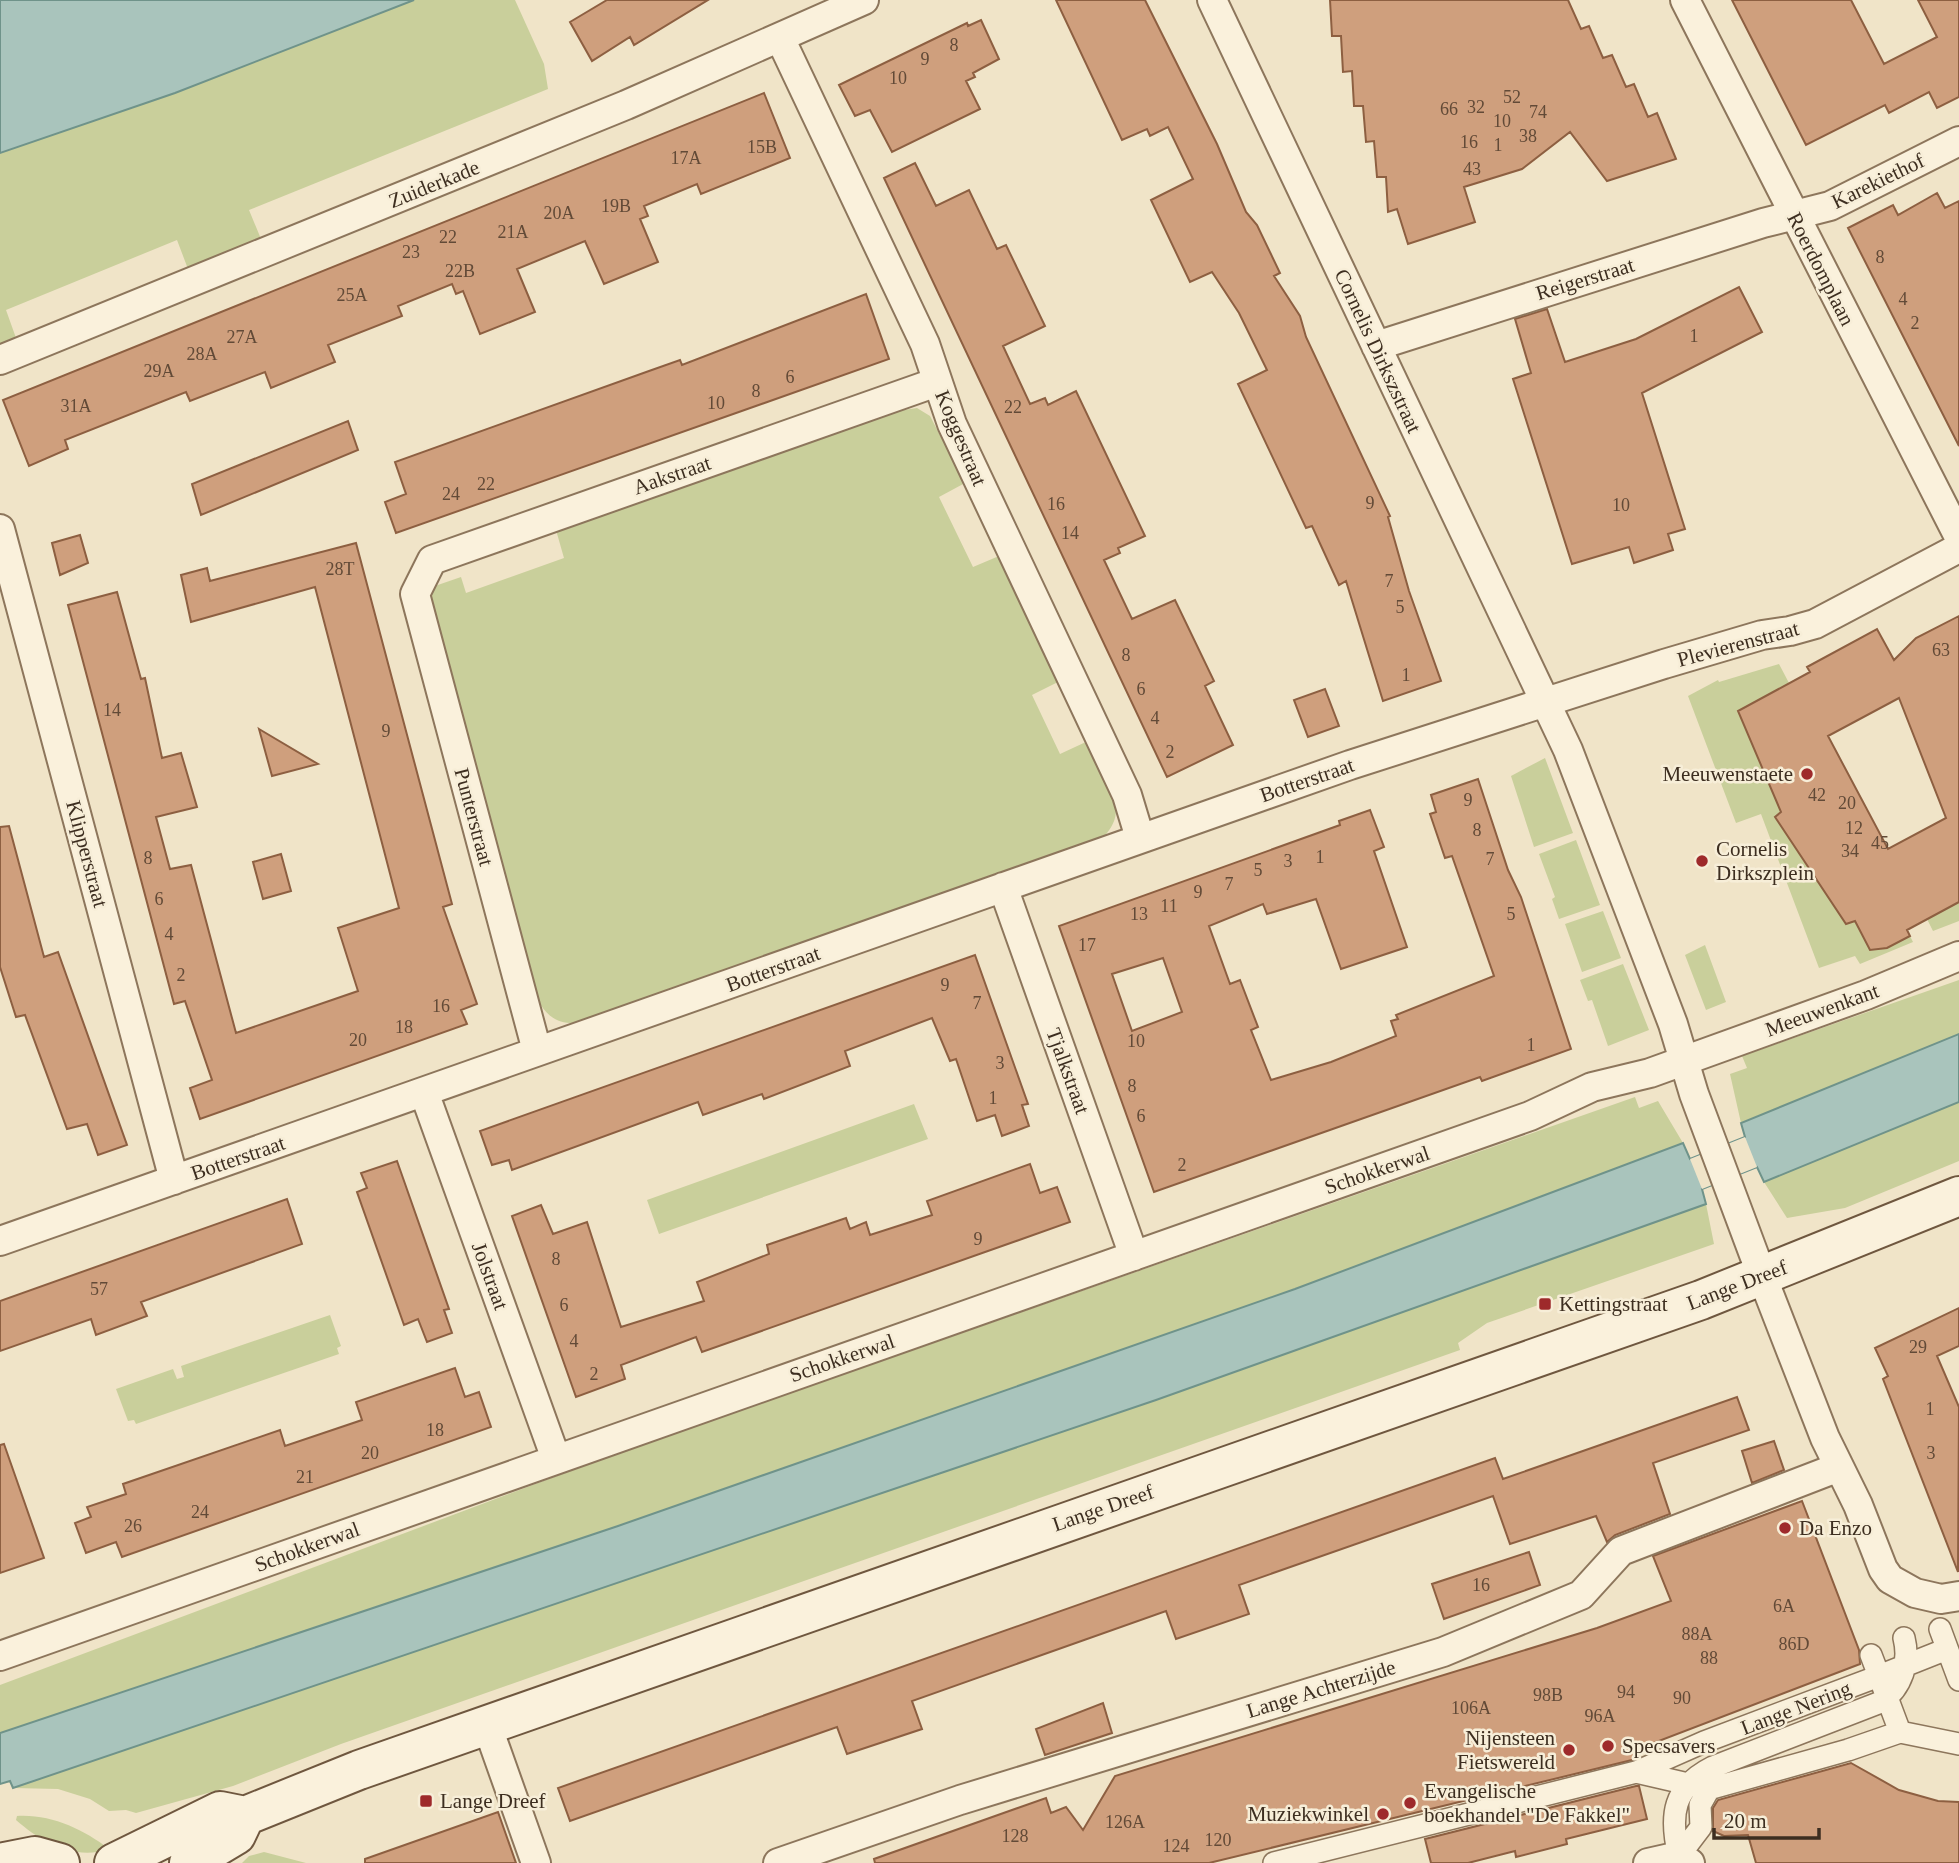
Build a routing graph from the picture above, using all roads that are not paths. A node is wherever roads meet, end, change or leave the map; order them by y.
1 (864, 0) edge
2 (1212, 0) edge
3 (1685, 0) edge
4 (780, 38) junction
5 (1959, 141) edge
6 (1794, 215) junction
7 (1376, 346) junction
8 (0, 360) edge
9 (937, 382) junction
10 (0, 528) edge
11 (1959, 537) edge
12 (1959, 548) edge
13 (420, 583) joint
14 (1547, 701) junction
15 (1140, 838) junction
16 (1003, 887) junction
17 (1959, 956) edge
18 (537, 1051) junction
19 (1683, 1061) junction
20 (424, 1092) junction
21 (174, 1180) junction
22 (1959, 1196) edge
23 (0, 1241) edge
24 (1134, 1256) junction
25 (1762, 1276) junction
26 (556, 1459) junction
27 (1839, 1467) junction
28 (1959, 1596) edge
29 (1905, 1651) junction
30 (0, 1656) edge
31 (1875, 1664) junction
32 (1959, 1680) edge
33 (1887, 1698) junction
34 (487, 1725) junction
35 (1900, 1732) junction
36 (1959, 1744) edge
37 (1636, 1772) junction
38 (1688, 1783) junction
39 (1709, 1789) junction
40 (245, 1816) junction
41 (1681, 1849) edge
42 (1, 1858) edge
43 (60, 1863) edge
44 (114, 1863) edge
45 (189, 1863) edge
46 (536, 1863) edge
47 (778, 1863) edge
48 (1274, 1863) edge
49 (1648, 1863) edge

1 - 4 street, Zuiderkade
2 - 7 street, Cornelis Dirkszstraat
3 - 6 street, Roerdomplaan
4 - 8 street, Zuiderkade
4 - 9 street, Koggestraat
5 - 6 street, Karekiethof
6 - 7 street, Reigerstraat
6 - 11 street, Roerdomplaan
7 - 14 street, Cornelis Dirkszstraat
9 - 13 street, Aakstraat
9 - 15 street, Koggestraat
10 - 21 street, Klipperstraat
12 - 14 street, Plevierenstraat
13 - 18 street, Punterstraat
14 - 15 street, Botterstraat
14 - 19 street
15 - 16 street, Botterstraat
16 - 18 street, Botterstraat
16 - 24 street, Tjalkstraat
17 - 19 street, Meeuwenkant
18 - 20 street, Botterstraat
19 - 24 street, Schokkerwal
19 - 25 street
20 - 21 street, Botterstraat
20 - 26 street, Jolstraat
21 - 23 street, Botterstraat
22 - 25 main road, Lange Dreef
24 - 26 street, Schokkerwal
25 - 27 street
25 - 34 main road, Lange Dreef
26 - 30 street, Schokkerwal
27 - 28 street
27 - 47 street, Lange Achterzijde
29 - 31 street, Lange Nering
29 - 32 street, Lange Nering
29 - 33 street
31 - 33 street, Lange Nering
31 - 37 street, Lange Nering
33 - 35 street, Lange Nering
33 - 38 street, Lange Nering
34 - 40 main road, Lange Dreef
34 - 46 street
35 - 36 street
35 - 39 street
37 - 38 street, Lange Nering
37 - 48 street, Lange Nering
38 - 39 street, Lange Nering
38 - 41 street
39 - 41 street
40 - 44 main road, Lange Dreef
40 - 45 main road, Lange Dreef
41 - 49 street
42 - 43 main road

